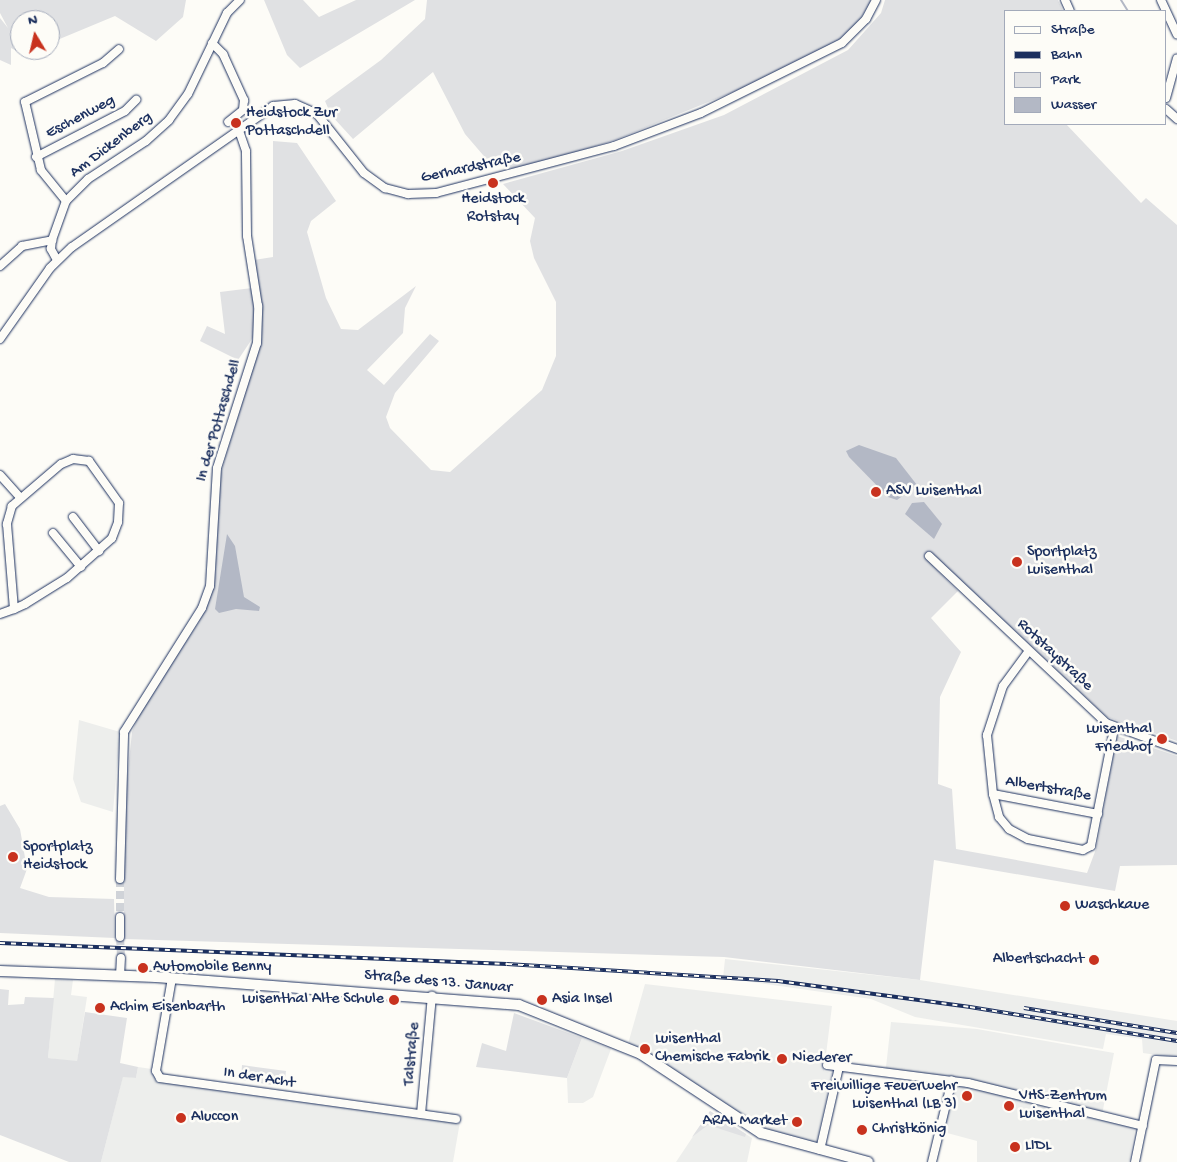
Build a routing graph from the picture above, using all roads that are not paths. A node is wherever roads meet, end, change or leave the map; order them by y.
1 (240, 0) edge
2 (876, 0) edge
3 (1167, 11) edge
4 (1177, 34) edge
5 (212, 43) junction
6 (119, 48) dead end
7 (1177, 58) edge
8 (1167, 94) edge
9 (136, 100) dead end
10 (1167, 110) edge
11 (1177, 119) edge
12 (228, 122) dead end
13 (238, 128) junction
14 (36, 157) junction
15 (66, 201) junction
16 (52, 240) junction
17 (57, 260) junction
18 (0, 266) edge
19 (0, 339) edge
20 (0, 475) edge
21 (20, 496) junction
22 (73, 517) dead end
23 (54, 533) dead end
24 (99, 551) junction
25 (929, 556) dead end
26 (81, 567) junction
27 (14, 609) junction
28 (0, 614) edge
29 (1028, 652) junction
30 (1114, 728) junction
31 (1177, 749) edge
32 (993, 794) junction
33 (1098, 814) junction
34 (120, 879) tunnel mouth
35 (120, 917) tunnel mouth
36 (120, 937) tunnel mouth
37 (121, 958) tunnel mouth
38 (0, 971) edge
39 (120, 976) junction
40 (172, 978) junction
41 (432, 996) junction
42 (1177, 1061) edge
43 (827, 1065) dead end
44 (839, 1067) junction
45 (952, 1080) junction
46 (421, 1114) junction
47 (456, 1119) dead end
48 (1143, 1126) junction
49 (820, 1150) junction
50 (868, 1162) edge
51 (932, 1162) edge
52 (1135, 1162) edge

1 - 5 street, Am Dickenberg
2 - 13 street, Gerhardstraße
3 - 4 street
5 - 12 street
5 - 15 street, Am Dickenberg
6 - 14 street
7 - 8 street
9 - 14 street, Eschenweg
10 - 11 street
13 - 17 street, Gerhardstraße
13 - 34 street, In der Pottaschdell
14 - 15 street
15 - 16 street, Am Dickenberg
16 - 17 street
16 - 18 street
17 - 19 street, Gerhardstraße
20 - 21 street
21 - 24 street
21 - 27 street
22 - 24 street
23 - 26 street
24 - 26 street
25 - 29 street, Rotstaystraße
26 - 27 street
27 - 28 street
29 - 30 street, Rotstaystraße
29 - 32 street, Albertstraße
30 - 31 street, Rotstaystraße
30 - 33 street, Albertstraße
32 - 33 street, Albertstraße
32 - 33 street, Albertstraße
35 - 36 street
37 - 39 street
38 - 39 main road, Straße des 13. Januar
39 - 40 main road, Straße des 13. Januar
40 - 41 main road, Straße des 13. Januar
40 - 46 street, In der Acht
41 - 46 street, Talstraße
41 - 49 main road, Straße des 13. Januar
42 - 48 street
43 - 44 street
44 - 45 street
44 - 49 street
45 - 48 street
45 - 51 street
46 - 47 street, In der Acht
48 - 52 street
49 - 50 main road, Straße des 13. Januar

